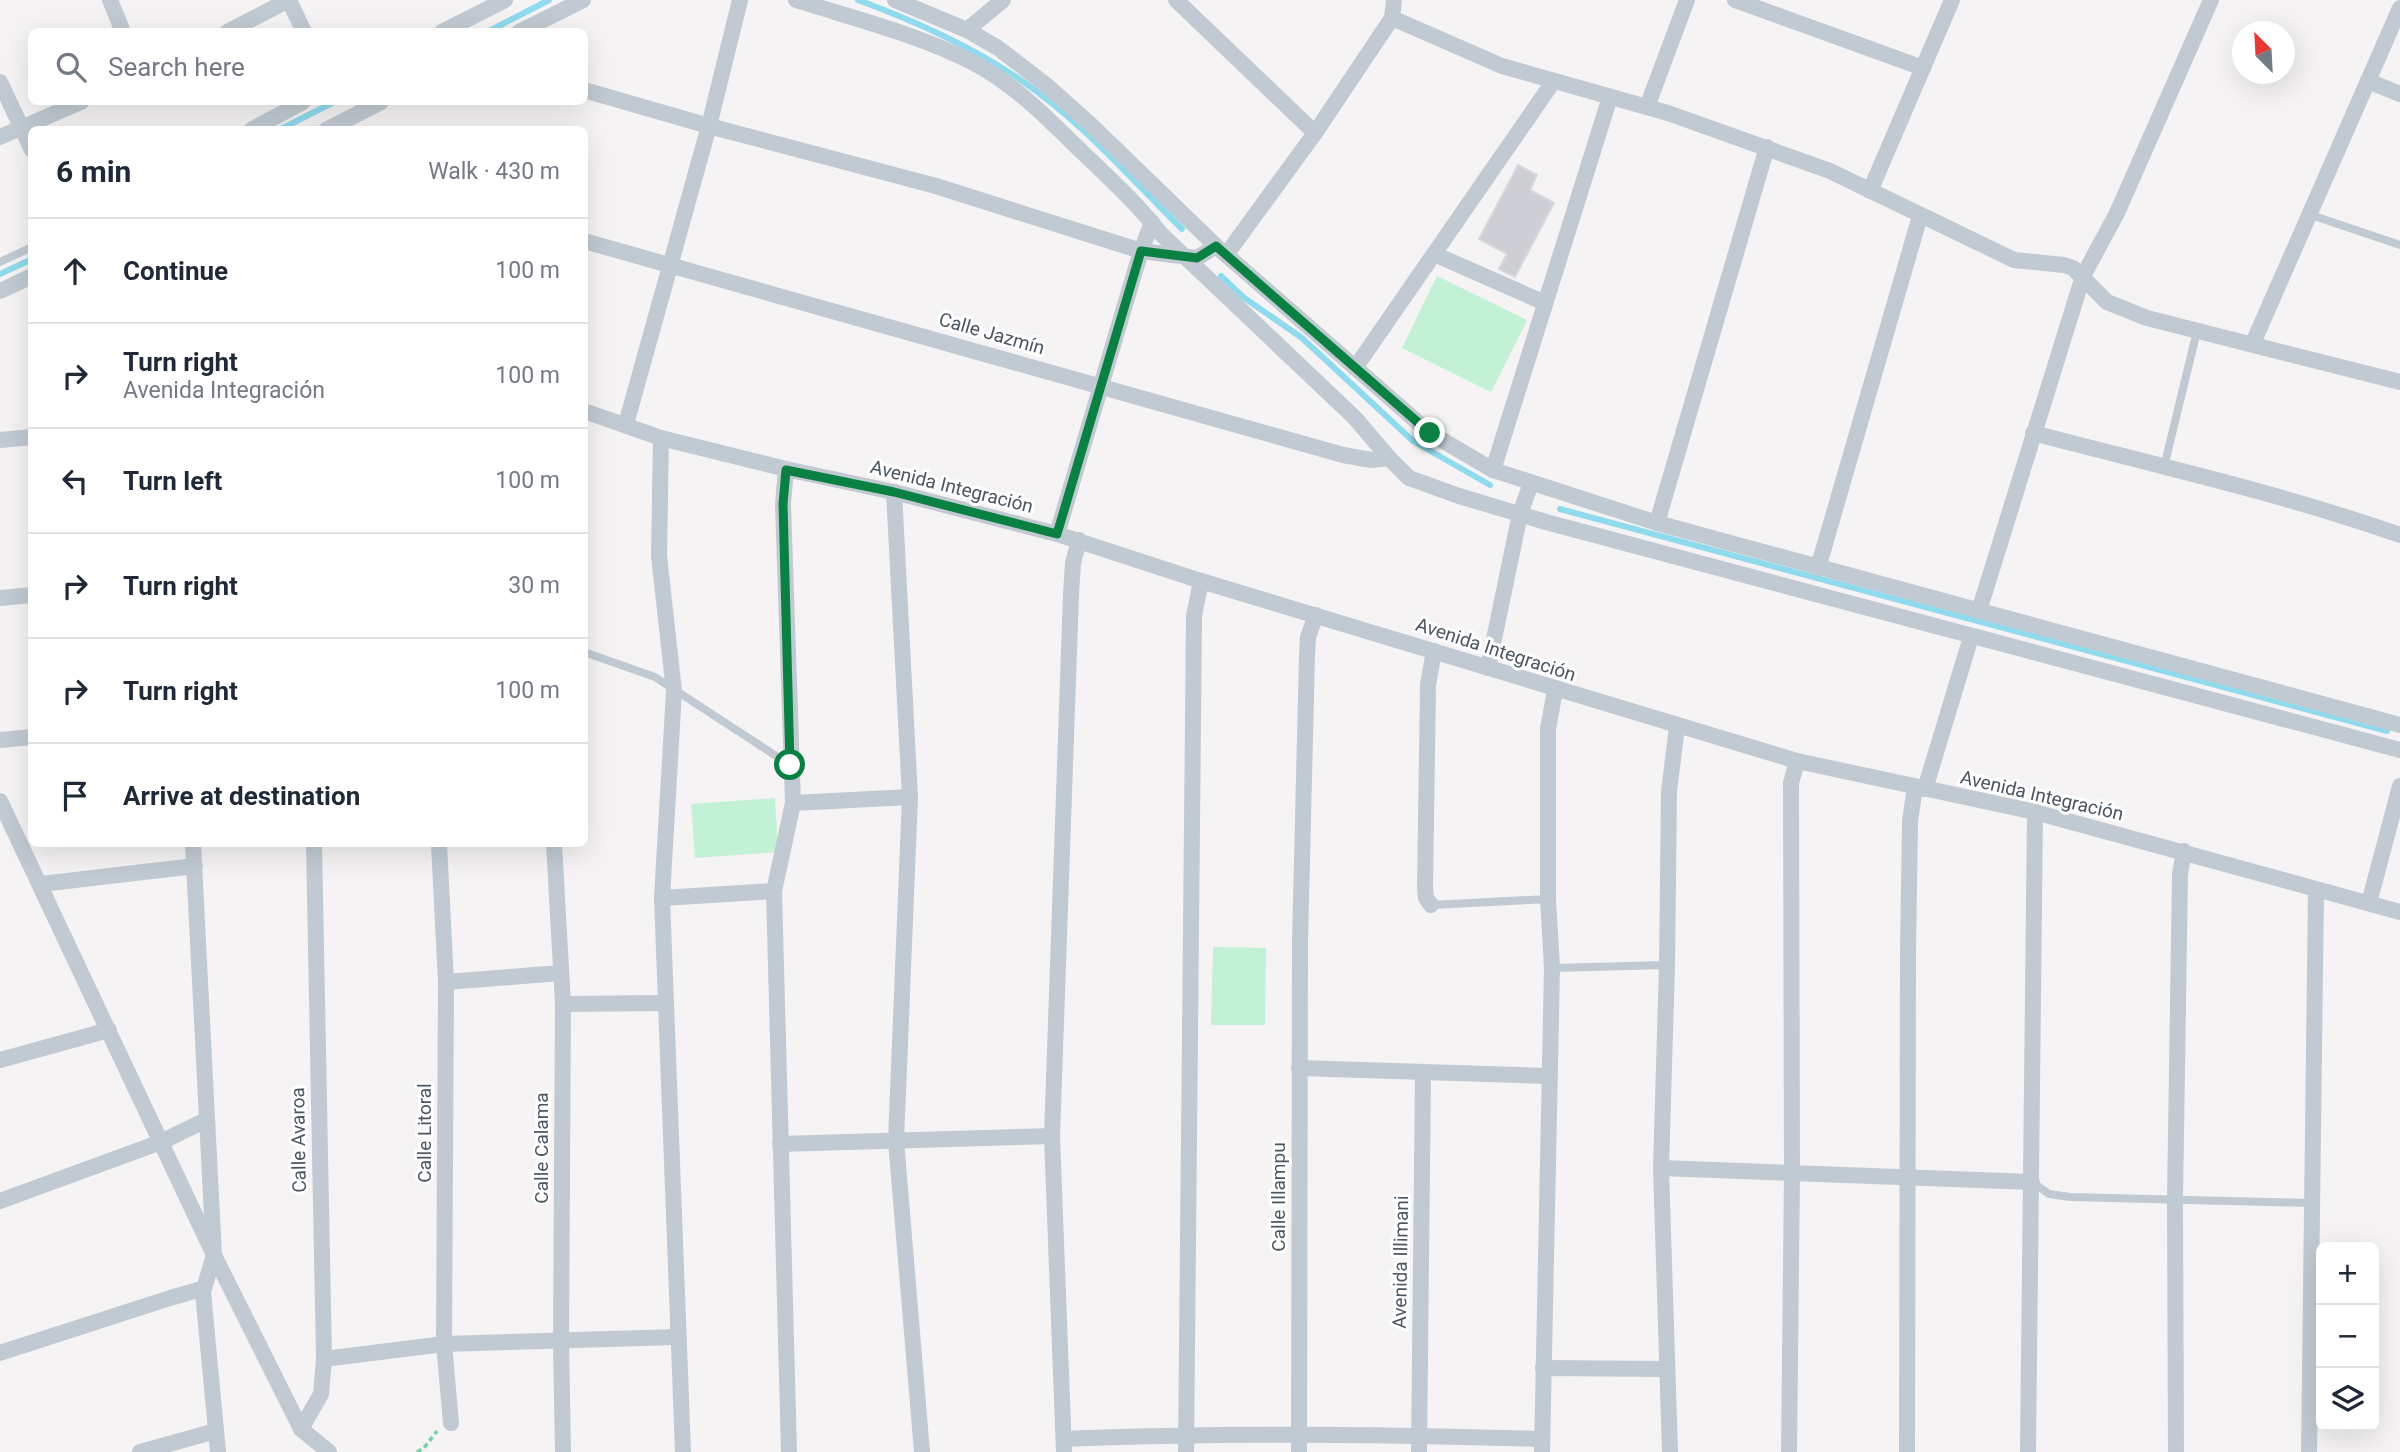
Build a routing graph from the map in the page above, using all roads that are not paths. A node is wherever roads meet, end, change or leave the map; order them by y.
1 (110, 0) edge
2 (289, 0) edge
3 (505, 0) edge
4 (583, 0) edge
5 (740, 0) edge
6 (796, 0) edge
7 (895, 0) edge
8 (1003, 0) edge
9 (1176, 0) edge
10 (1394, 0) edge
11 (1687, 0) edge
12 (1735, 0) edge
13 (1952, 0) edge
14 (2211, 0) edge
15 (2400, 8) edge
16 (1392, 18) junction
17 (121, 28) edge
18 (235, 28) edge
19 (302, 28) edge
20 (450, 28) edge
21 (527, 28) edge
22 (967, 30) junction
23 (1923, 68) junction
24 (2368, 81) junction
25 (0, 82) edge
26 (1553, 82) junction
27 (588, 91) edge
28 (2400, 94) edge
29 (1610, 97) junction
30 (74, 105) edge
31 (297, 105) edge
32 (375, 105) edge
33 (1647, 107) junction
34 (258, 126) edge
35 (334, 126) edge
36 (709, 126) junction
37 (20, 128) junction
38 (1315, 132) junction
39 (0, 137) edge
40 (28, 143) edge
41 (1767, 147) junction
42 (1870, 191) junction
43 (2311, 215) junction
44 (1920, 216) junction
45 (1152, 222) junction
46 (588, 242) edge
47 (2400, 244) edge
48 (28, 249) edge
49 (1221, 250) junction
50 (1141, 251) junction
51 (1434, 254) junction
52 (1185, 257) junction
53 (0, 262) edge
54 (670, 264) junction
55 (2083, 276) junction
56 (28, 278) edge
57 (0, 291) edge
58 (1545, 303) junction
59 (2197, 330) junction
60 (2253, 343) junction
61 (1354, 368) junction
62 (2400, 382) edge
63 (1101, 386) junction
64 (588, 412) edge
65 (626, 424) junction
66 (2033, 433) junction
67 (28, 438) edge
68 (661, 438) junction
69 (0, 440) edge
70 (1389, 458) junction
71 (2164, 467) junction
72 (786, 470) junction
73 (1493, 470) junction
74 (1531, 483) junction
75 (894, 492) junction
76 (1520, 514) junction
77 (1657, 523) junction
78 (1057, 534) junction
79 (2400, 535) edge
80 (1079, 540) junction
81 (1818, 568) junction
82 (1201, 581) junction
83 (28, 595) edge
84 (0, 598) edge
85 (1979, 611) junction
86 (1316, 615) junction
87 (1972, 637) junction
88 (1434, 651) junction
89 (588, 653) edge
90 (1488, 668) junction
91 (1555, 690) junction
92 (674, 691) junction
93 (2400, 725) edge
94 (1677, 727) junction
95 (28, 737) edge
96 (0, 740) edge
97 (2400, 750) edge
98 (1797, 761) junction
99 (790, 765) junction
100 (2400, 786) edge
101 (1920, 788) junction
102 (910, 797) junction
103 (0, 801) edge
104 (793, 803) junction
105 (2035, 812) junction
106 (193, 847) edge
107 (314, 847) edge
108 (439, 847) edge
109 (554, 847) edge
110 (2184, 851) junction
111 (195, 866) junction
112 (41, 884) junction
113 (2316, 890) junction
114 (774, 891) junction
115 (662, 898) junction
116 (1548, 899) junction
117 (2369, 903) junction
118 (1431, 905) joint
119 (2400, 912) edge
120 (1667, 965) junction
121 (1552, 968) junction
122 (561, 973) junction
123 (446, 982) junction
124 (665, 1003) junction
125 (563, 1004) junction
126 (108, 1030) junction
127 (0, 1060) edge
128 (1300, 1068) junction
129 (1423, 1073) junction
130 (1549, 1076) junction
131 (206, 1120) junction
132 (1052, 1136) junction
133 (896, 1141) junction
134 (161, 1142) junction
135 (779, 1144) junction
136 (1661, 1168) junction
137 (1792, 1174) junction
138 (1906, 1177) junction
139 (2032, 1182) junction
140 (2175, 1199) junction
141 (0, 1201) edge
142 (2312, 1203) junction
143 (214, 1255) junction
144 (203, 1292) junction
145 (678, 1337) junction
146 (561, 1342) junction
147 (444, 1344) junction
148 (0, 1353) edge
149 (324, 1359) junction
150 (1543, 1367) junction
151 (1667, 1369) junction
152 (451, 1423) road end
153 (301, 1429) junction
154 (216, 1431) junction
155 (1299, 1433) junction
156 (1186, 1434) junction
157 (1419, 1435) junction
158 (1064, 1445) edge
159 (1542, 1445) edge
160 (140, 1452) edge
161 (218, 1452) edge
162 (329, 1452) edge
163 (563, 1452) edge
164 (683, 1452) edge
165 (789, 1452) edge
166 (922, 1452) edge
167 (1186, 1452) edge
168 (1299, 1452) edge
169 (1419, 1452) edge
170 (1670, 1452) edge
171 (1789, 1452) edge
172 (1907, 1452) edge
173 (2028, 1452) edge
174 (2176, 1452) edge
175 (2309, 1452) edge

1 - 17 street
2 - 18 street
2 - 19 street
3 - 20 street
4 - 21 street
5 - 36 street
6 - 45 street
7 - 22 street
8 - 22 street
9 - 38 street
10 - 16 street
11 - 33 street
12 - 23 street
13 - 23 street
14 - 55 street
15 - 24 street
16 - 26 street
16 - 38 street
22 - 49 street
23 - 42 street
24 - 28 street
24 - 43 street
25 - 37 street
26 - 29 street
26 - 51 street
27 - 36 street
29 - 33 street
29 - 58 street
30 - 37 street
31 - 34 street
32 - 35 street
33 - 41 street
36 - 50 street
36 - 54 street
37 - 39 street
37 - 40 street
38 - 49 street
41 - 42 street
41 - 77 street
42 - 44 street
43 - 47 lane
43 - 60 street
44 - 55 street
44 - 81 street
45 - 50 street
45 - 52 street
46 - 54 street, Calle Jazmín
48 - 53 lane
49 - 52 street
49 - 61 street
50 - 52 street
50 - 63 street
51 - 58 street
51 - 61 street
52 - 70 street
54 - 63 street, Calle Jazmín
54 - 65 street
55 - 59 street
55 - 66 street
56 - 57 street
58 - 73 street
59 - 60 street
59 - 71 lane
60 - 62 street
61 - 73 street
63 - 70 street, Calle Jazmín
63 - 78 street
64 - 65 street, Avenida Integración
65 - 68 street, Avenida Integración
66 - 71 street
66 - 85 street
67 - 69 street
68 - 72 street, Avenida Integración
68 - 92 street
70 - 76 street
71 - 79 street
72 - 75 street, Avenida Integración
72 - 99 street
73 - 74 street
74 - 76 street
74 - 77 street
75 - 78 street, Avenida Integración
75 - 102 street
76 - 87 street
76 - 90 street
77 - 81 street
78 - 80 street, Avenida Integración
80 - 82 street, Avenida Integración
80 - 132 street
81 - 85 street
82 - 86 street, Avenida Integración
82 - 156 street
83 - 84 street
85 - 93 street
86 - 88 street, Avenida Integración
86 - 128 street, Calle Illampu
87 - 97 street
87 - 101 street
88 - 90 street, Avenida Integración
88 - 118 street
89 - 92 lane
90 - 91 street, Avenida Integración
91 - 94 street, Avenida Integración
91 - 116 street
92 - 99 lane
92 - 115 street
94 - 98 street, Avenida Integración
94 - 120 street
95 - 96 street
98 - 101 street, Avenida Integración
98 - 137 street
99 - 104 street
100 - 117 street
101 - 105 street, Avenida Integración
101 - 138 street
102 - 104 street
102 - 133 street
103 - 112 street
104 - 114 street
105 - 110 street, Avenida Integración
105 - 139 street
106 - 111 street
107 - 149 street, Calle Avaroa
108 - 123 street, Calle Litoral
109 - 122 street, Calle Calama
110 - 113 street, Avenida Integración
110 - 140 street
111 - 112 street
111 - 131 street
112 - 126 street
113 - 117 street, Avenida Integración
113 - 142 street
114 - 115 street
114 - 135 street
115 - 124 street
116 - 118 lane
116 - 121 street
117 - 119 street, Avenida Integración
120 - 121 lane
120 - 136 street
121 - 130 street
122 - 123 street
122 - 125 street, Calle Calama
123 - 147 street, Calle Litoral
124 - 125 street
124 - 145 street
125 - 146 street, Calle Calama
126 - 127 street
126 - 134 street
128 - 129 street
128 - 155 street, Calle Illampu
129 - 130 street
129 - 157 street, Avenida Illimani
130 - 150 street
131 - 134 street
131 - 143 street
132 - 133 street
132 - 158 street
133 - 135 street
133 - 166 street
134 - 141 street
134 - 143 street
135 - 165 street
136 - 137 street
136 - 151 street
137 - 138 street
137 - 171 street
138 - 139 street
138 - 172 street
139 - 140 lane
139 - 173 street
140 - 142 lane
140 - 174 street
142 - 175 street
143 - 144 street
143 - 153 street
144 - 148 street
144 - 154 street
145 - 146 street
145 - 164 street
146 - 147 street
146 - 163 street, Calle Calama
147 - 149 street
147 - 152 street, Calle Litoral
149 - 153 street, Calle Avaroa
150 - 151 street
150 - 159 street
151 - 170 street
153 - 162 street
154 - 160 street
154 - 161 street
155 - 156 street
155 - 157 street
155 - 168 street, Calle Illampu
156 - 158 street
156 - 167 street
157 - 159 street
157 - 169 street, Avenida Illimani

